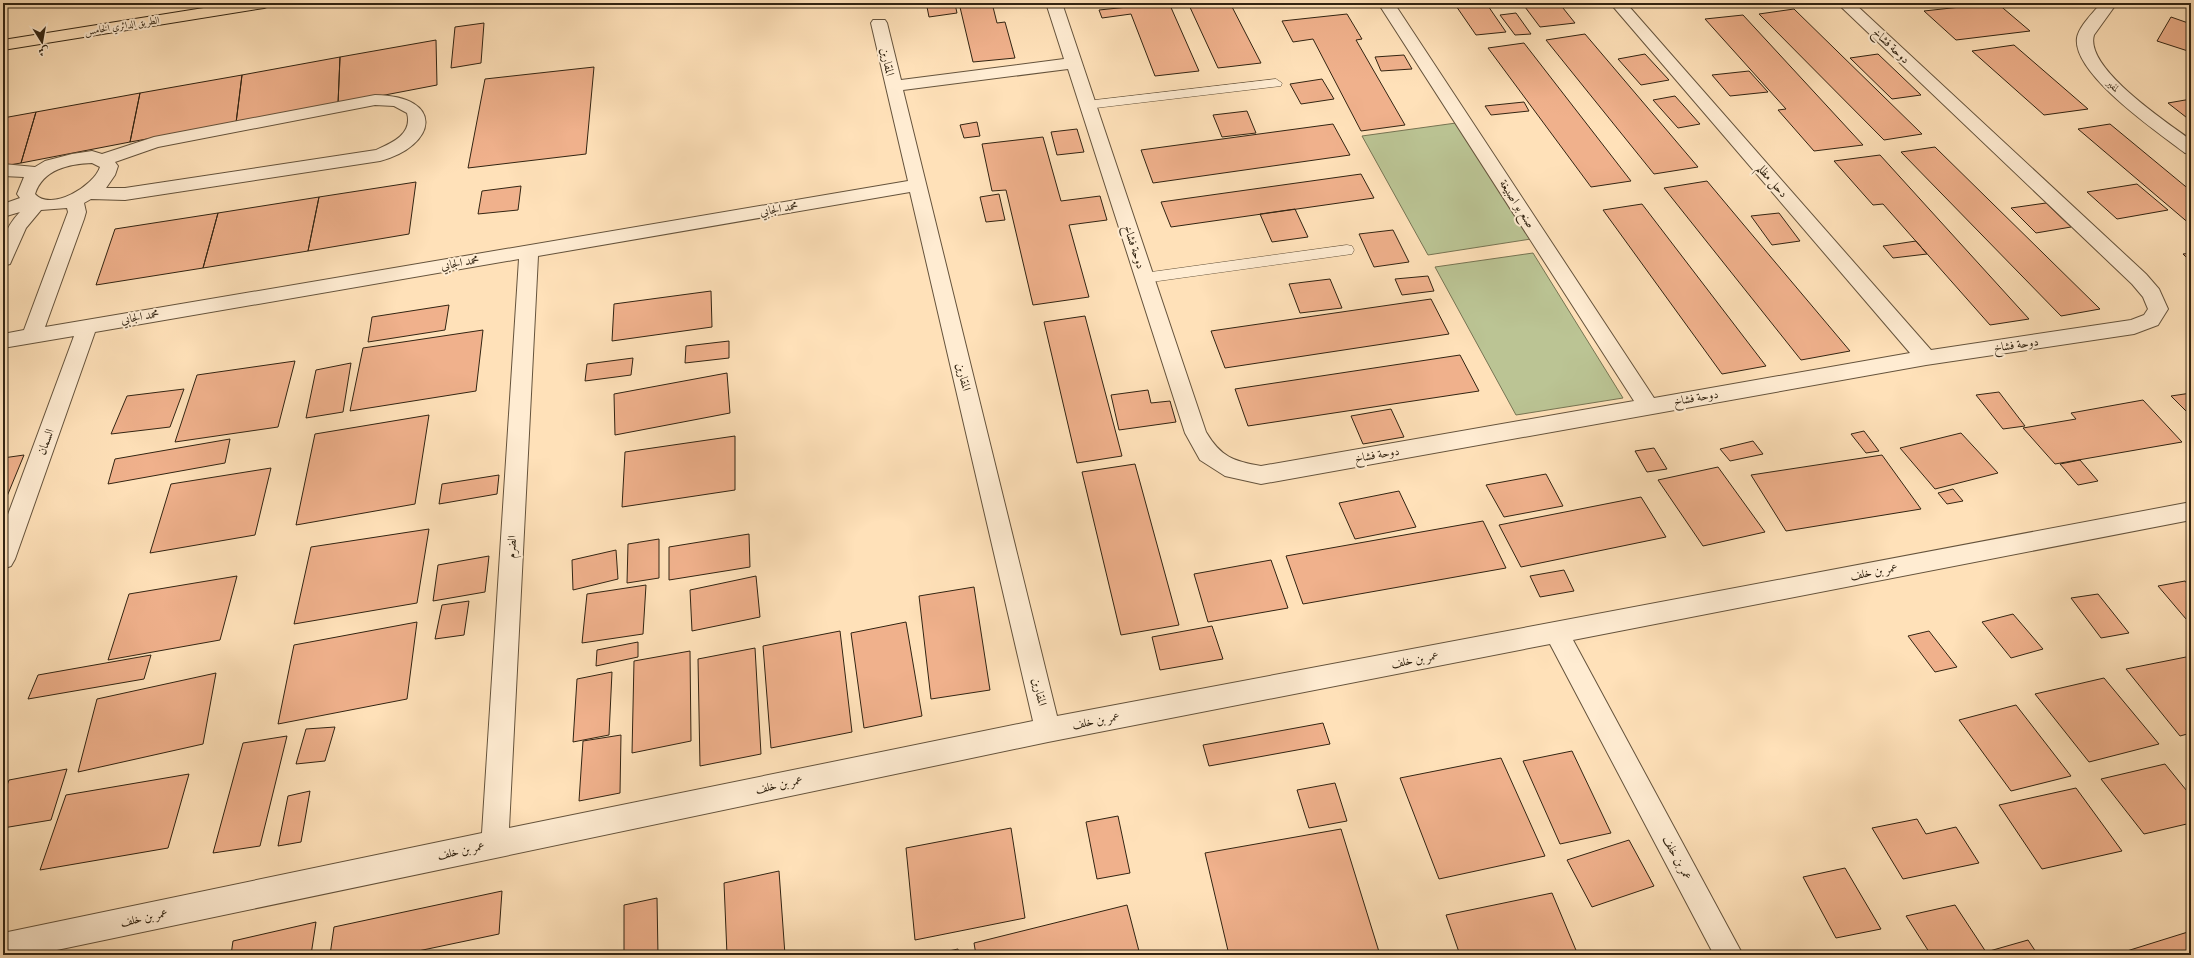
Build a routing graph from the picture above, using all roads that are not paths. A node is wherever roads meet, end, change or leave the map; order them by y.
1 (264, 3) edge
2 (1054, 3) edge
3 (1386, 3) edge
4 (1618, 3) edge
5 (1845, 3) edge
6 (2109, 3) edge
7 (879, 23) dead end
8 (3, 45) edge
9 (1073, 63) junction
10 (1276, 83) dead end
11 (893, 86) junction
12 (1087, 105) junction
13 (2191, 149) edge
14 (103, 160) junction
15 (3, 170) edge
16 (39, 173) junction
17 (917, 185) junction
18 (82, 196) junction
19 (34, 203) junction
20 (3, 211) edge
21 (1347, 250) dead end
22 (529, 251) junction
23 (3, 259) edge
24 (1144, 278) junction
25 (88, 325) junction
26 (32, 336) junction
27 (3, 341) edge
28 (1926, 358) junction
29 (1648, 406) junction
30 (2191, 511) edge
31 (3, 559) edge
32 (1557, 633) junction
33 (1048, 730) junction
34 (495, 844) junction
35 (3, 947) edge
36 (1729, 955) edge

1 - 8 main road, الطريق الدائري الخامس
2 - 9 street, دوحة فشاخ
3 - 29 street, صنع بو اصبيغة
4 - 28 street, دحل مظلم
5 - 28 street, دوحة فشاخ
6 - 13 street, لمفير
7 - 11 street, المقارين
9 - 11 street
9 - 12 street, دوحة فشاخ
10 - 12 lane
11 - 17 street, المقارين
12 - 24 street, دوحة فشاخ
14 - 16 street
14 - 18 street
14 - 18 street
15 - 16 street
16 - 19 street
17 - 22 street, محمد الجابي
17 - 33 street, المقارين
18 - 19 street
18 - 26 street
19 - 20 street
19 - 23 street
21 - 24 lane
22 - 25 street, محمد الجابي
22 - 34 street, الضرم
24 - 29 street, دوحة فشاخ
25 - 26 street, محمد الجابي
25 - 31 street, السمان
26 - 27 street, محمد الجابي
28 - 29 street, دوحة فشاخ
30 - 32 street, عمر بن خلف
32 - 33 street, عمر بن خلف
32 - 36 street, عمر بن خلف
33 - 34 street, عمر بن خلف
34 - 35 street, عمر بن خلف

